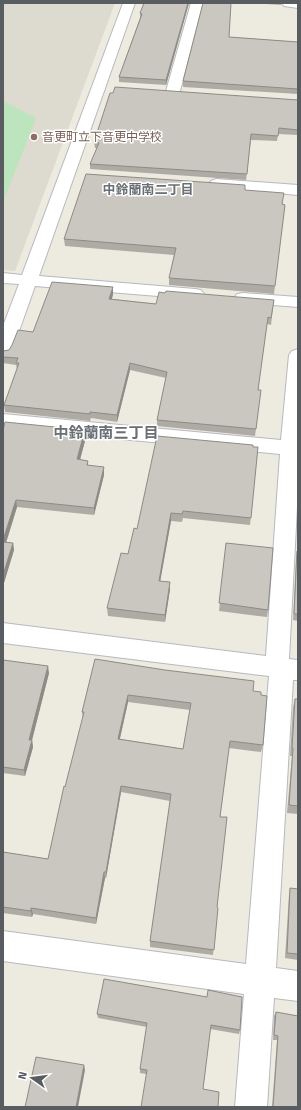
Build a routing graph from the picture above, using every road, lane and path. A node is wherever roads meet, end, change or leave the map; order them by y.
1 (129, 3) edge
2 (197, 3) edge
3 (288, 3) edge
4 (298, 4) edge
5 (158, 90) edge
6 (173, 92) junction
7 (188, 93) edge
8 (67, 174) junction
9 (82, 175) dead end
10 (205, 183) edge
11 (298, 190) edge
12 (3, 278) edge
13 (28, 280) junction
14 (209, 295) edge
15 (228, 296) edge
16 (298, 302) edge
17 (3, 351) edge
18 (298, 355) edge
19 (3, 421) edge
20 (294, 448) edge
21 (3, 633) edge
22 (286, 668) edge
23 (3, 946) edge
24 (261, 980) junction
25 (298, 986) edge
26 (252, 1107) edge

1 - 8 street
2 - 6 street
3 - 4 street
5 - 6 street
6 - 7 street
8 - 9 street
8 - 13 street
10 - 11 street
12 - 13 street
13 - 14 street
13 - 17 street
15 - 16 street
18 - 20 street
19 - 20 street
20 - 22 street
21 - 22 street
22 - 24 street
23 - 24 street
24 - 25 street
24 - 26 street

